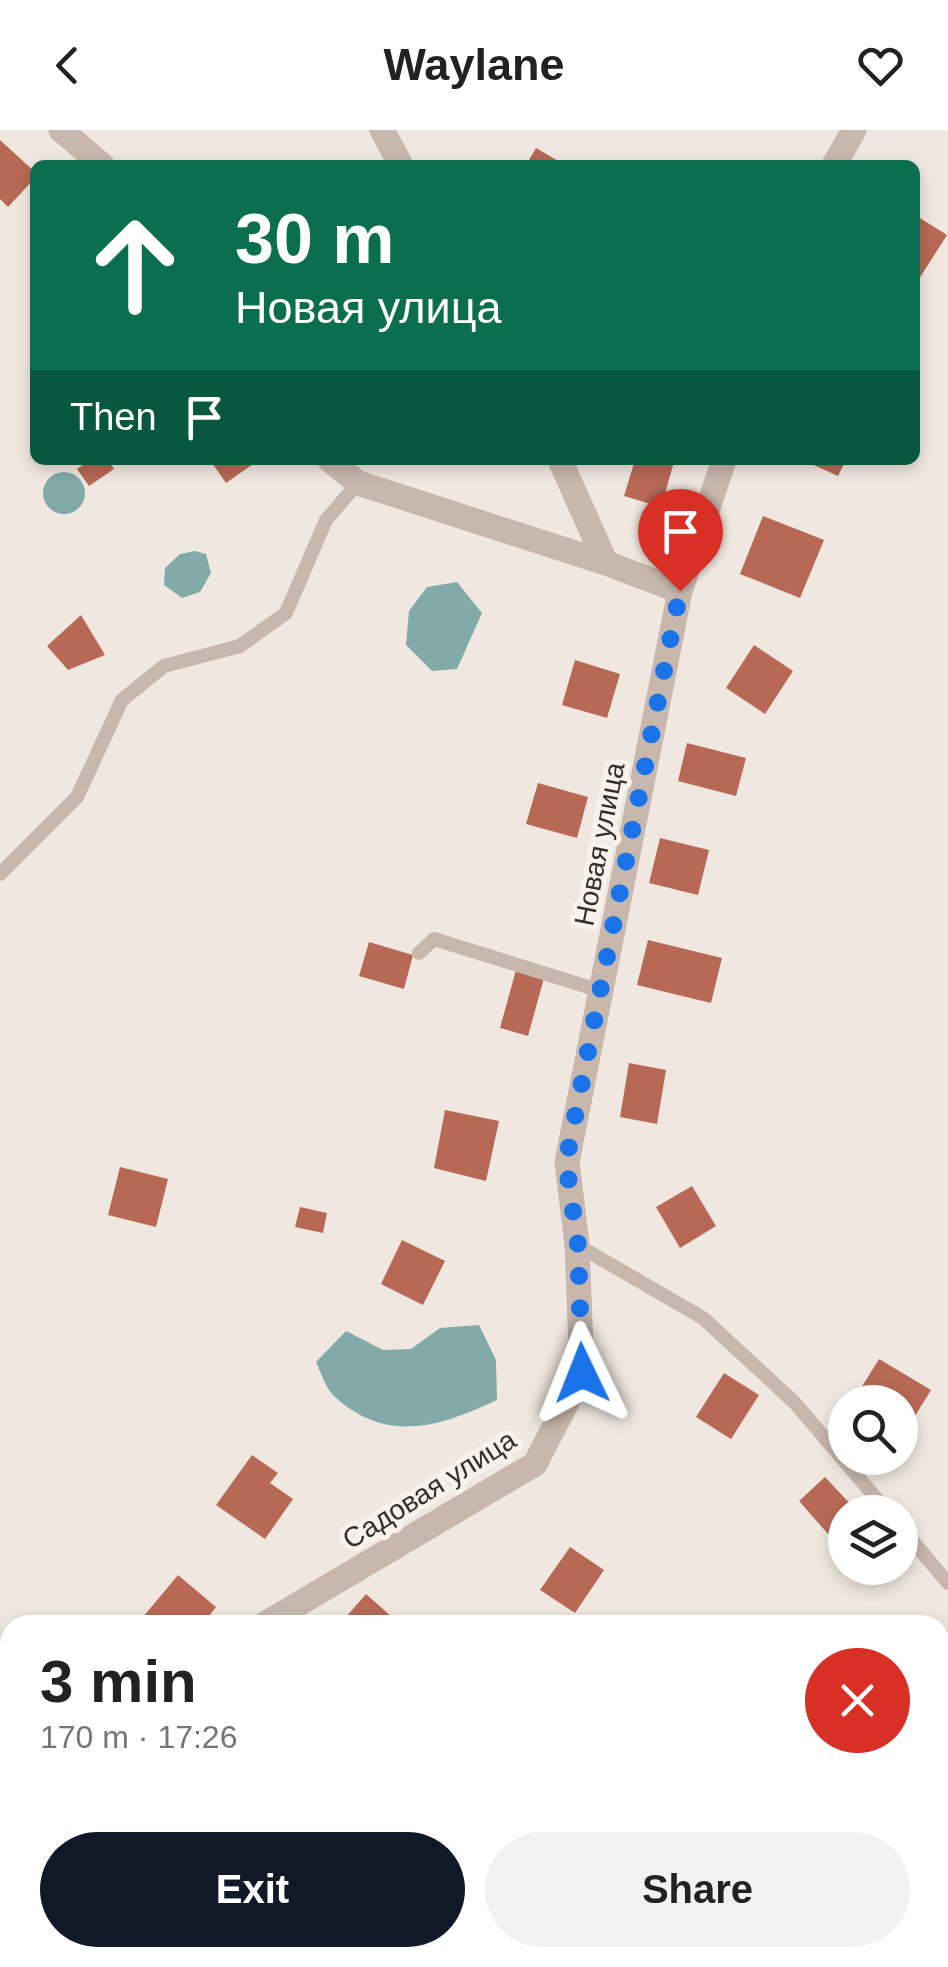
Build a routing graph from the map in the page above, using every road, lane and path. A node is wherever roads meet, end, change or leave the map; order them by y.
1 (62, 130) edge
2 (382, 130) edge
3 (854, 130) edge
4 (96, 160) edge
5 (398, 160) edge
6 (837, 160) edge
7 (336, 465) edge
8 (562, 465) edge
9 (722, 465) edge
10 (358, 483) junction
11 (606, 562) junction
12 (680, 591) junction
13 (0, 874) edge
14 (419, 953) dead end
15 (601, 991) junction
16 (578, 1245) junction
17 (873, 1495) edge
18 (918, 1547) edge
19 (948, 1583) edge
20 (280, 1615) edge

1 - 4 street
2 - 5 street
3 - 6 street
7 - 10 street
8 - 11 street
9 - 12 street, Новая улица
10 - 11 street
10 - 13 lane
11 - 12 street
12 - 15 street, Новая улица
14 - 15 lane
15 - 16 street, Новая улица
16 - 17 lane
16 - 20 street, Садовая улица
18 - 19 lane

